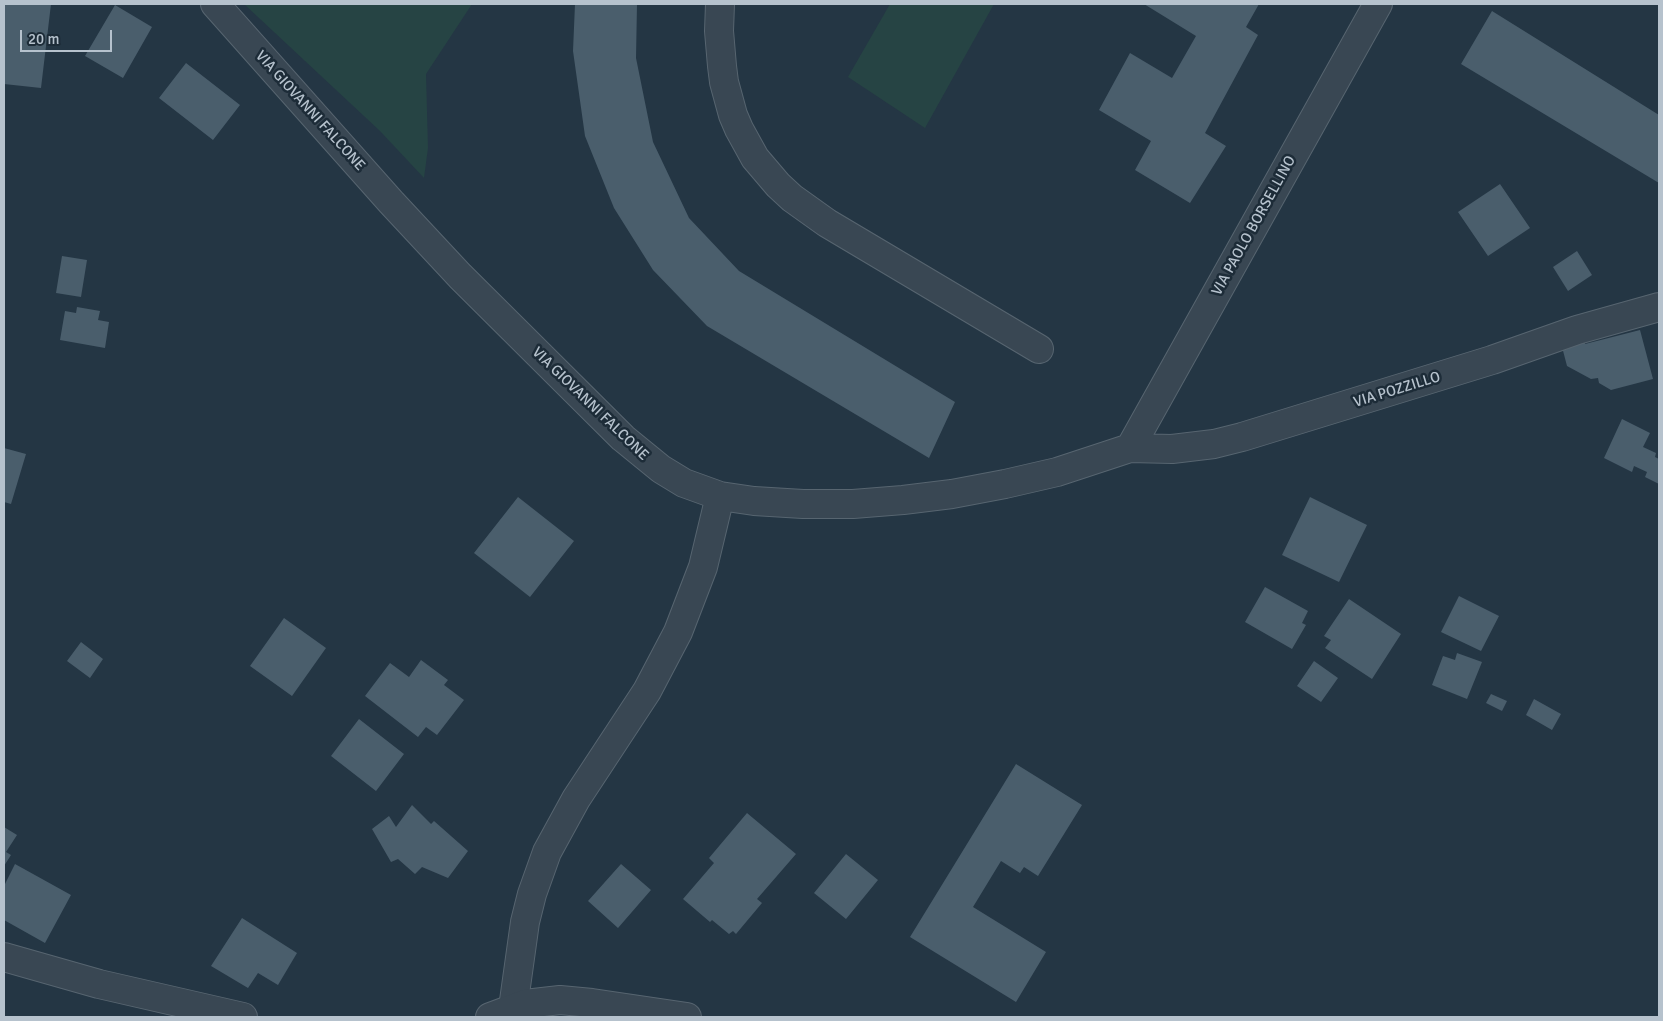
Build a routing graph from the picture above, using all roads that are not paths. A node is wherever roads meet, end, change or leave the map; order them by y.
1 (215, 4) edge
2 (720, 4) edge
3 (1378, 4) edge
4 (1659, 307) edge
5 (1039, 349) dead end
6 (1130, 448) junction
7 (720, 496) junction
8 (4, 957) edge
9 (501, 1012) edge
10 (243, 1017) edge
11 (686, 1017) edge

1 - 7 street, VIA GIOVANNI FALCONE
2 - 5 street
3 - 6 street, VIA PAOLO BORSELLINO
4 - 6 street, VIA POZZILLO
6 - 7 street, VIA GIOVANNI FALCONE
7 - 9 street
8 - 10 street
9 - 11 street

